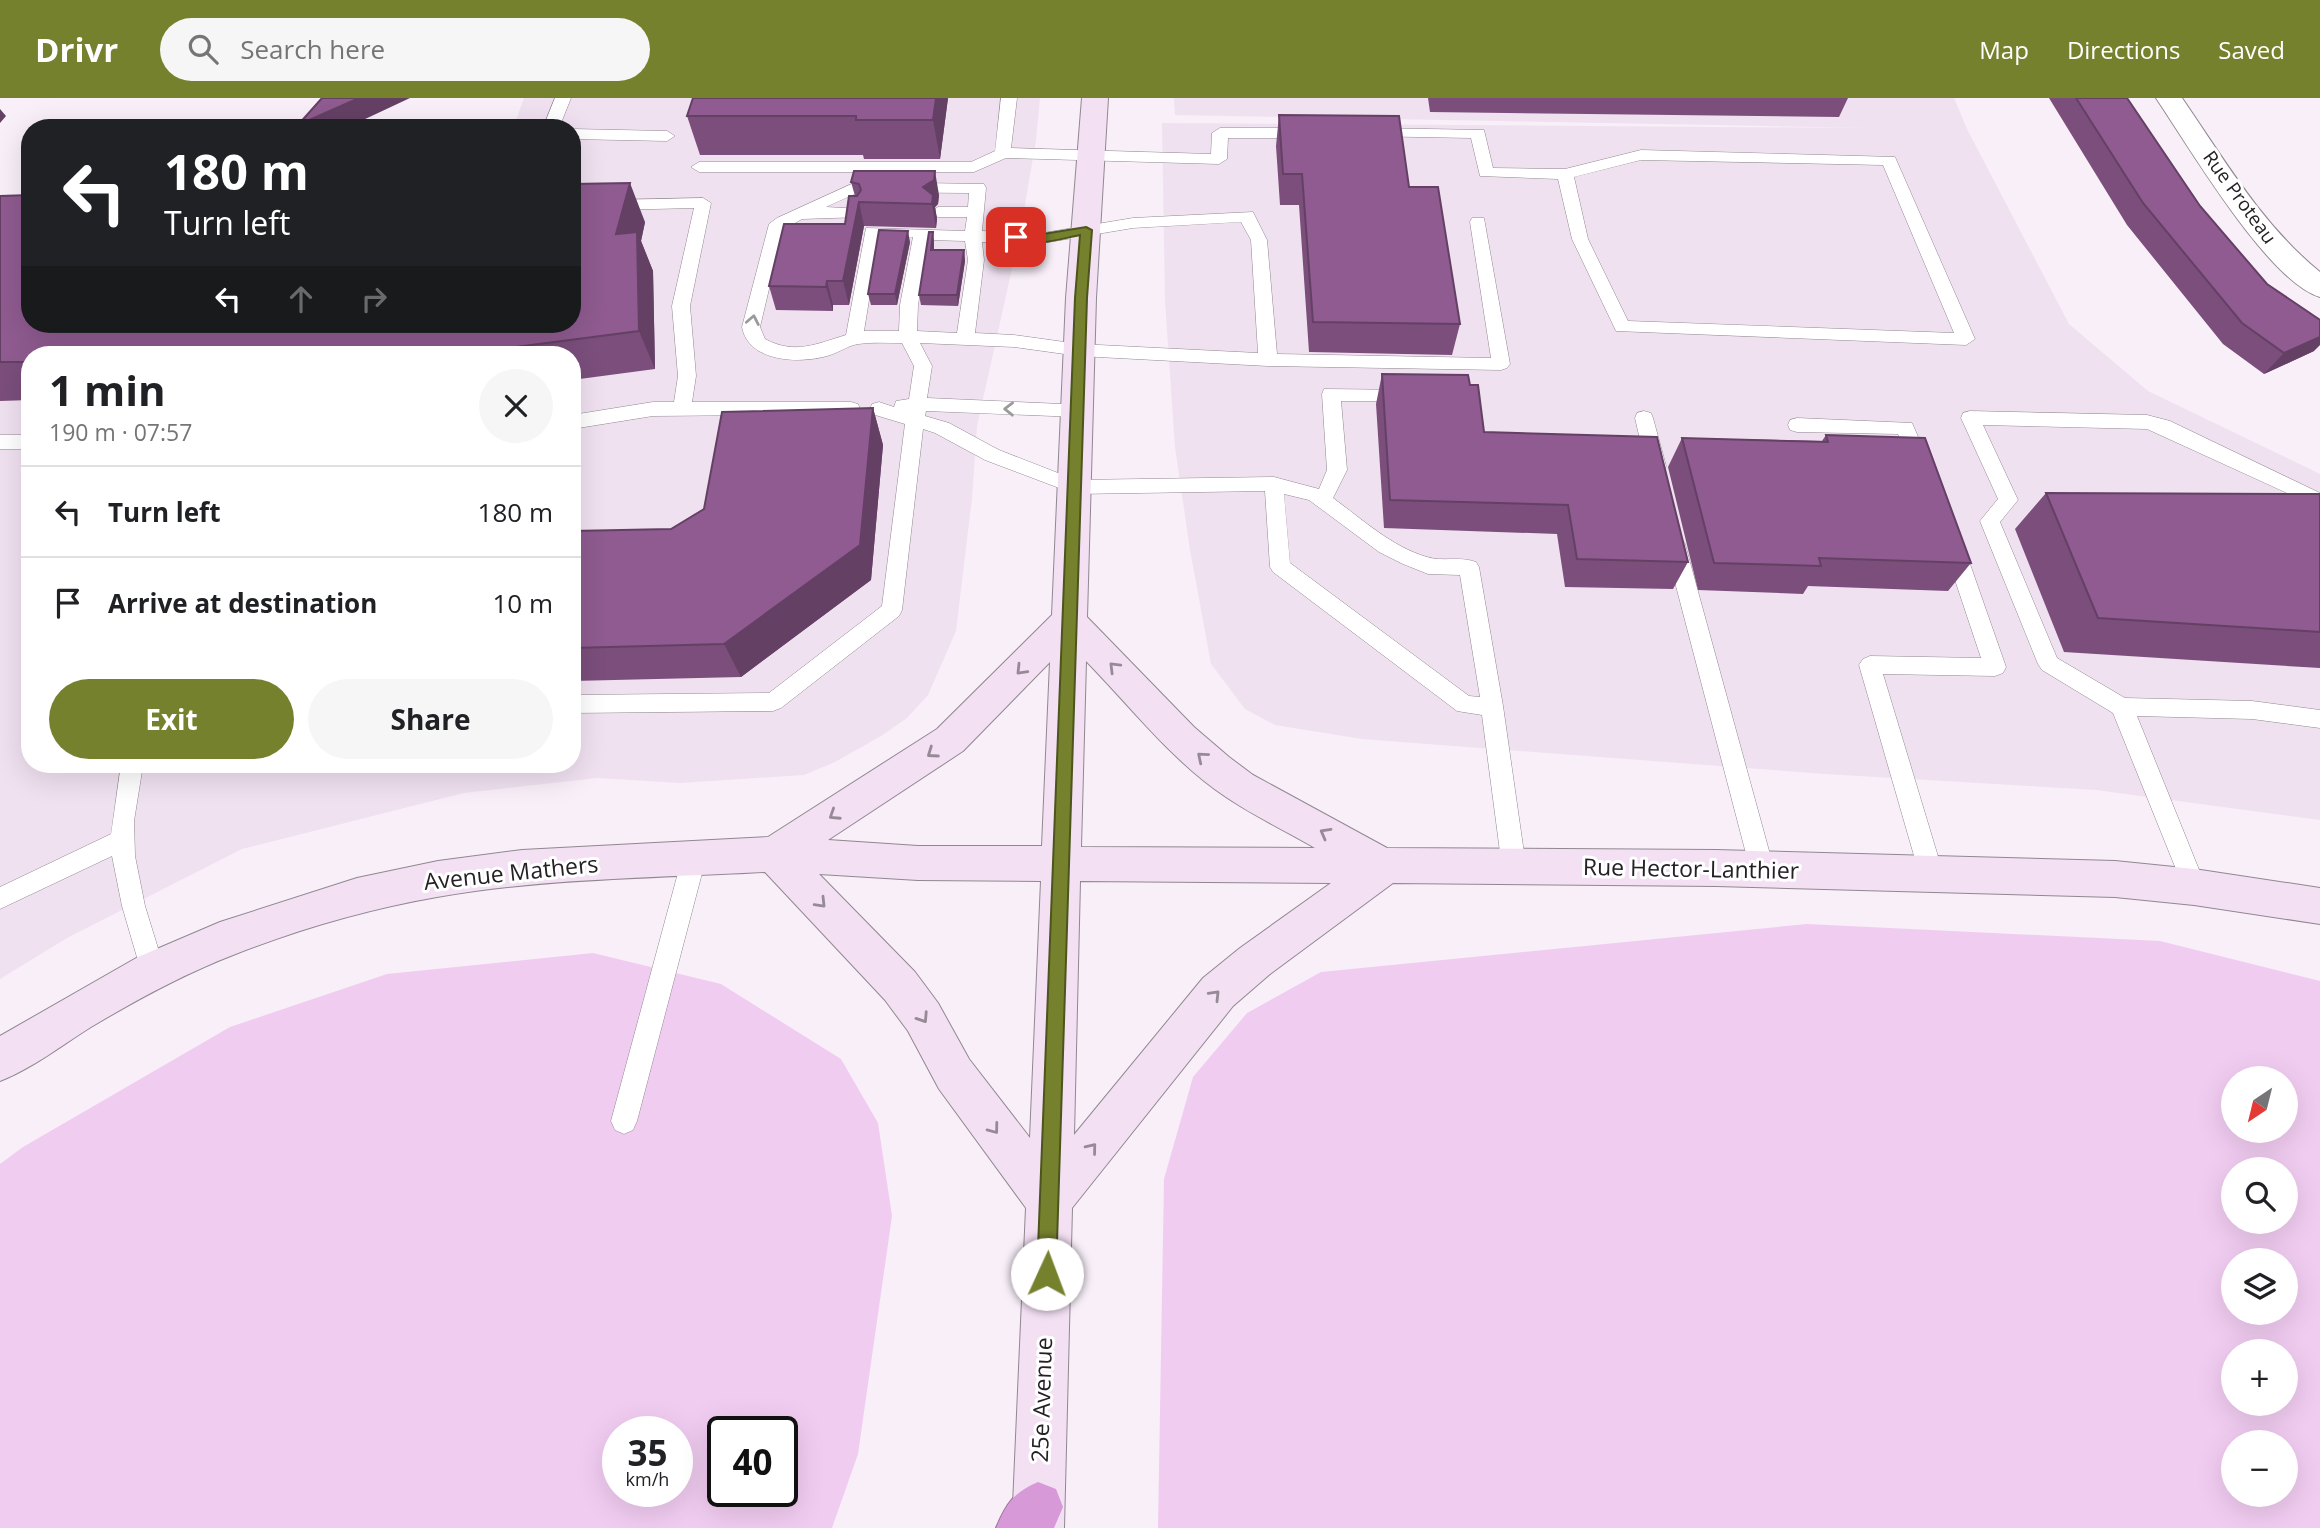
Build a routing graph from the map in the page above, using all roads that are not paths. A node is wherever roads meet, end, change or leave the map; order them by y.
1 (563, 98) edge
2 (1009, 98) edge
3 (1095, 98) edge
4 (2169, 98) edge
5 (555, 119) edge
6 (1329, 133) edge
7 (1356, 133) edge
8 (581, 134) edge
9 (667, 136) dead end
10 (1003, 153) junction
11 (1093, 155) junction
12 (699, 167) dead end
13 (1565, 174) junction
14 (581, 206) edge
15 (938, 212) dead end
16 (976, 212) junction
17 (856, 213) edge
18 (791, 217) junction
19 (1478, 222) dead end
20 (1086, 230) junction
21 (922, 234) junction
22 (974, 234) junction
23 (2320, 287) edge
24 (908, 337) junction
25 (854, 338) junction
26 (965, 338) junction
27 (1079, 350) junction
28 (1268, 360) junction
29 (1423, 395) edge
30 (682, 409) junction
31 (1077, 410) junction
32 (916, 411) junction
33 (1644, 418) dead end
34 (581, 421) edge
35 (1797, 425) dead end
36 (0, 442) edge
37 (21, 442) edge
38 (1925, 477) edge
39 (1274, 484) junction
40 (1660, 485) edge
41 (1074, 487) junction
42 (1321, 499) junction
43 (2320, 501) edge
44 (1670, 525) edge
45 (1946, 525) edge
46 (1069, 621) junction
47 (581, 704) edge
48 (1492, 706) junction
49 (2122, 707) junction
50 (2320, 719) edge
51 (130, 773) edge
52 (122, 840) junction
53 (774, 854) junction
54 (694, 858) junction
55 (1061, 864) junction
56 (1385, 867) junction
57 (1514, 867) junction
58 (1762, 869) junction
59 (1931, 873) junction
60 (2194, 887) junction
61 (0, 898) edge
62 (2320, 906) edge
63 (153, 971) junction
64 (0, 1060) edge
65 (624, 1121) dead end
66 (1049, 1201) junction
67 (1033, 1521) edge

1 - 5 lane
2 - 10 lane
3 - 11 street, 25e Avenue
4 - 23 street, Rue Proteau
6 - 11 lane
7 - 13 lane
8 - 9 lane
10 - 11 lane
10 - 12 lane
11 - 20 street, 25e Avenue
13 - 13 lane
14 - 30 lane
15 - 16 lane
16 - 18 lane
16 - 22 lane
17 - 18 lane
25 -> 18 lane
19 - 28 lane
20 - 22 lane
20 - 27 street, 25e Avenue
20 - 28 lane
21 - 22 lane
21 - 24 lane
21 - 25 lane
22 - 26 lane
24 - 25 lane
24 - 26 lane
24 - 32 lane
26 - 27 lane
27 - 28 lane
27 - 31 street, 25e Avenue
29 - 42 lane
30 - 32 lane
30 - 34 lane
31 -> 32 lane
31 - 41 street, 25e Avenue
32 - 41 lane
32 - 47 lane
33 - 40 lane
35 - 38 lane
36 - 37 lane
39 - 41 lane
39 - 42 lane
39 - 48 lane
41 - 46 street, 25e Avenue
42 - 48 lane
43 - 49 lane
44 - 58 lane
45 - 59 lane
46 -> 53 street
46 - 55 street, 25e Avenue
56 -> 46 street
48 - 57 lane
49 - 50 lane
49 - 60 lane
51 - 52 lane
52 - 61 lane
52 - 63 lane
53 - 54 street, Avenue Mathers
53 - 55 street, Avenue Mathers
53 -> 66 street
54 - 63 street, Avenue Mathers
54 - 65 lane
55 - 56 street, Rue Hector-Lanthier
55 - 66 street, 25e Avenue
56 - 57 street, Rue Hector-Lanthier
66 -> 56 street
57 - 58 street, Rue Hector-Lanthier
58 - 59 street, Rue Hector-Lanthier
59 - 60 street, Rue Hector-Lanthier
60 - 62 street, Rue Hector-Lanthier
63 - 64 street, Avenue Mathers
66 - 67 street, 25e Avenue

